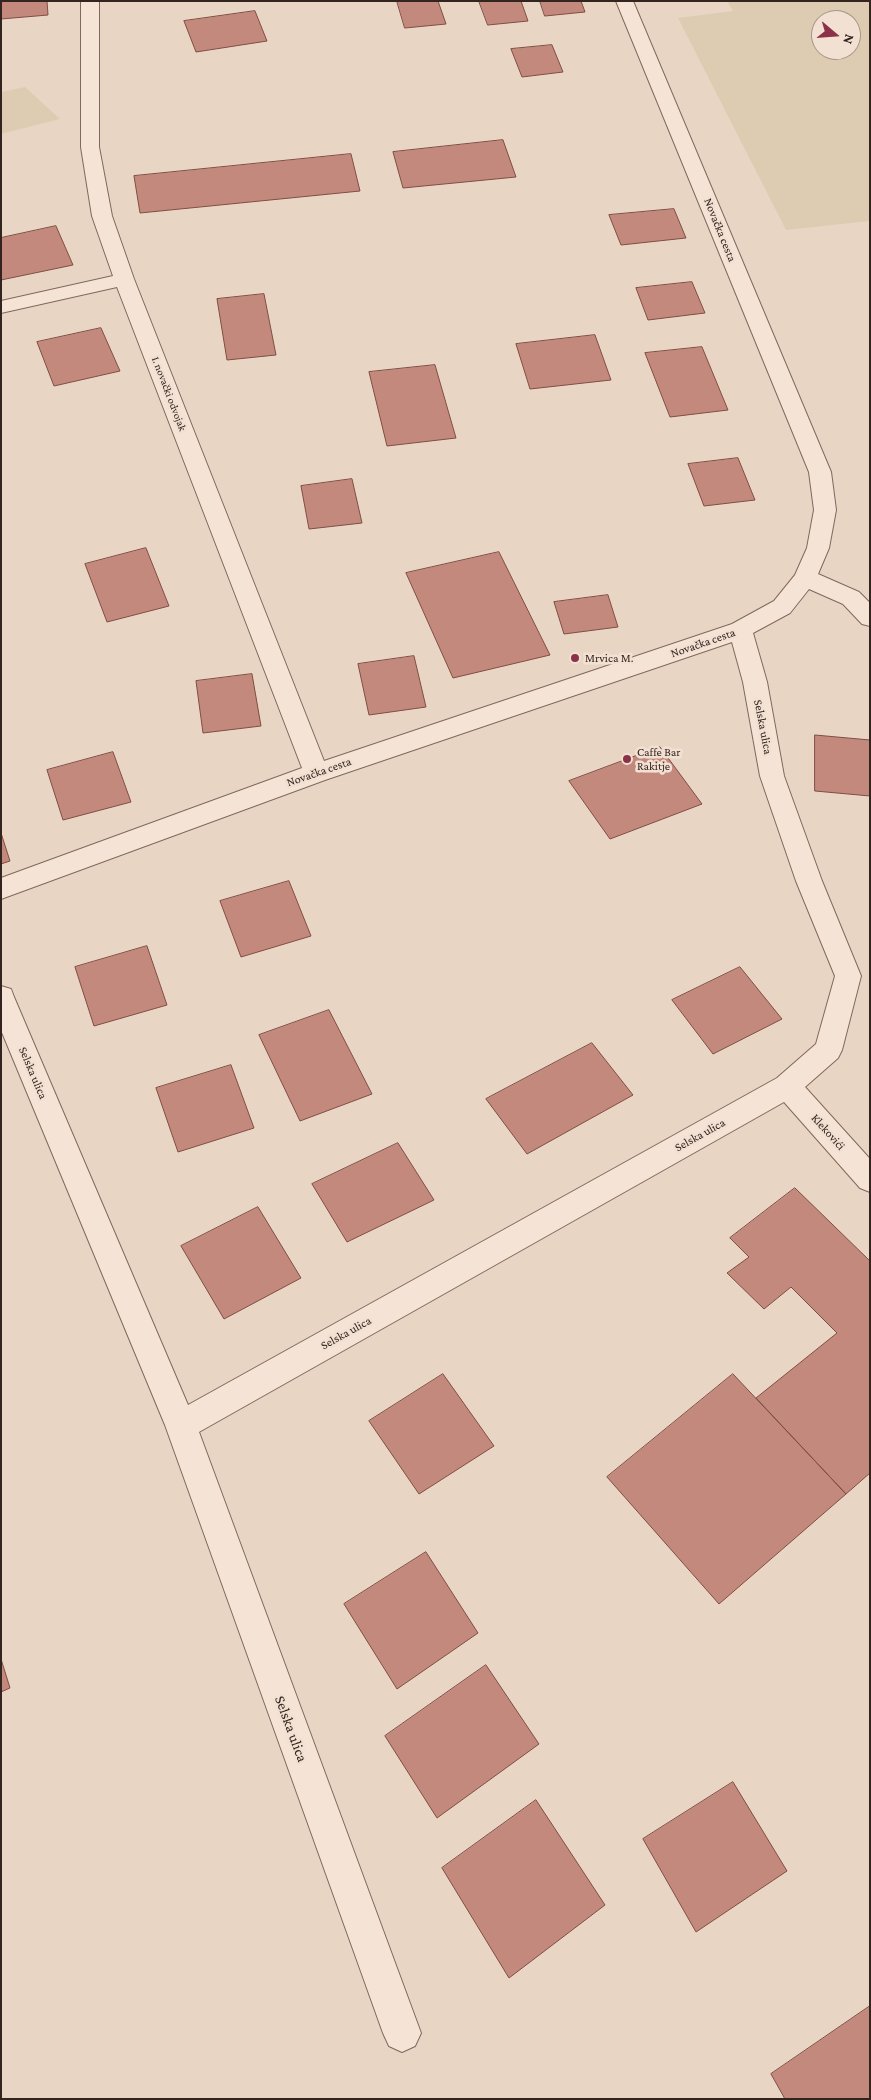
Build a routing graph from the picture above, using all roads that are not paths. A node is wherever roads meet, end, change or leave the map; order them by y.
1 (91, 1) edge
2 (624, 1) edge
3 (124, 279) junction
4 (1, 307) edge
5 (805, 578) junction
6 (860, 594) edge
7 (870, 618) edge
8 (740, 630) junction
9 (316, 773) junction
10 (1, 889) edge
11 (1, 997) edge
12 (787, 1086) junction
13 (870, 1178) edge
14 (181, 1426) junction
15 (402, 2033) dead end

1 - 3 street, I. novački odvojak
2 - 5 street, Novačka cesta
3 - 4 street
3 - 9 street, I. novački odvojak
5 - 6 street
5 - 8 street, Novačka cesta
6 - 7 street
8 - 9 street, Novačka cesta
8 - 12 street, Selska ulica
9 - 10 street, Novačka cesta
11 - 14 street, Selska ulica
12 - 13 street, Klekovići
12 - 14 street, Selska ulica
14 - 15 street, Selska ulica

